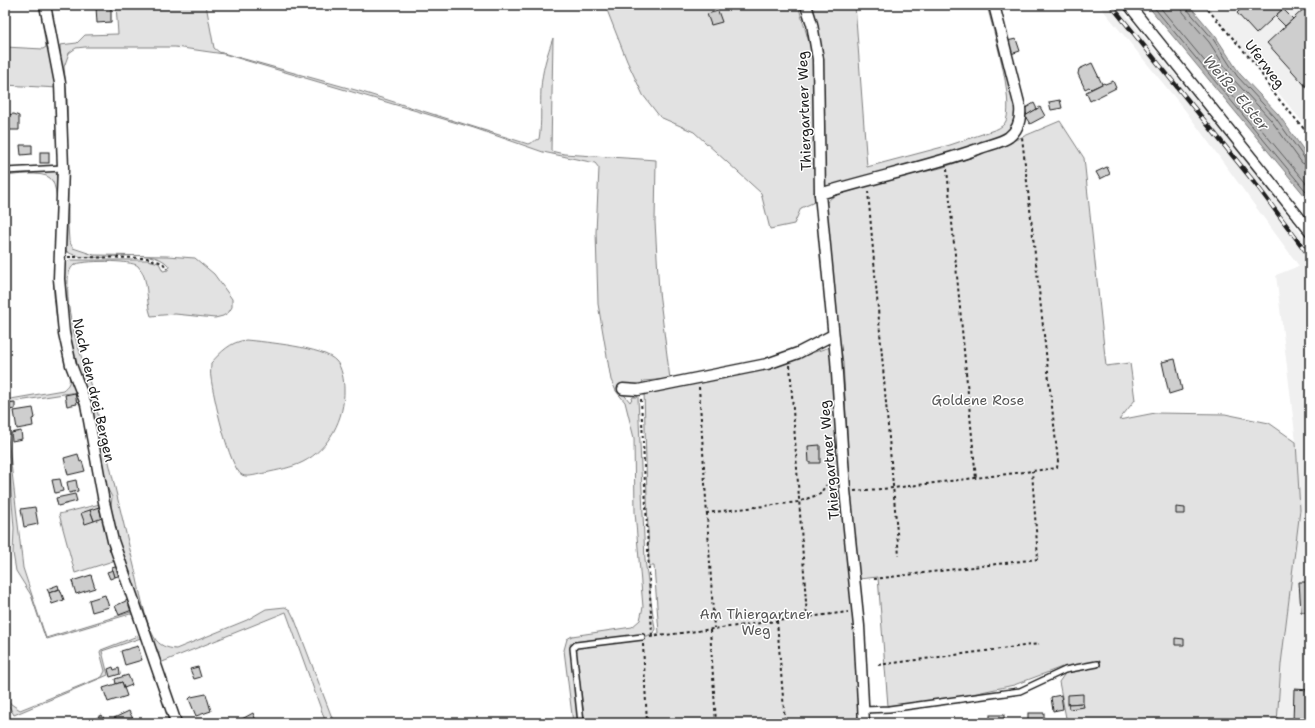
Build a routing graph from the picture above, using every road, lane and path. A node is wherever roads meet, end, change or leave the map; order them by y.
1 (45, 5) edge
2 (806, 5) edge
3 (994, 5) edge
4 (1129, 5) edge
5 (1204, 5) edge
6 (1016, 129) junction
7 (1310, 136) edge
8 (946, 160) junction
9 (62, 168) junction
10 (5, 171) edge
11 (867, 179) junction
12 (820, 194) junction
13 (1310, 230) edge
14 (61, 256) junction
15 (167, 269) dead end
16 (834, 335) junction
17 (789, 356) junction
18 (698, 378) junction
19 (623, 389) dead end
20 (638, 390) junction
21 (1032, 471) junction
22 (976, 479) junction
23 (826, 485) dead end
24 (893, 488) junction
25 (845, 490) junction
26 (798, 502) junction
27 (706, 513) junction
28 (899, 556) dead end
29 (874, 579) dead end
30 (858, 610) junction
31 (807, 617) junction
32 (777, 621) junction
33 (714, 629) junction
34 (710, 630) junction
35 (652, 636) junction
36 (642, 637) junction
37 (1039, 644) dead end
38 (1097, 664) dead end
39 (878, 665) dead end
40 (864, 710) junction
41 (176, 723) edge
42 (581, 723) edge
43 (647, 723) edge
44 (716, 723) edge
45 (785, 723) edge
46 (864, 723) edge

1 - 9 street, Nach den drei Bergen
2 - 12 street, Thiergartner Weg
3 - 6 street
4 - 13 street
5 - 7 path, Uferweg
6 - 8 street
6 - 21 path
8 - 11 street
8 - 22 path
9 - 10 lane
9 - 14 street, Nach den drei Bergen
11 - 12 street
11 - 24 path
12 - 16 street, Thiergartner Weg
14 - 15 path
14 - 41 street, Nach den drei Bergen
16 - 17 street
16 - 25 street, Thiergartner Weg
17 - 18 street
17 - 26 path
18 - 20 street
18 - 27 path
19 - 20 street
20 - 35 path
21 - 22 path
21 - 29 path
22 - 24 path
23 - 26 path
24 - 25 path
24 - 28 path
25 - 30 street, Thiergartner Weg
26 - 27 path
26 - 31 path
27 - 33 path
30 - 31 path
30 - 40 street, Thiergartner Weg
31 - 32 path
32 - 33 path
32 - 45 path
33 - 34 path
34 - 35 path
34 - 44 path
35 - 36 path
36 - 42 lane
36 - 43 path
37 - 39 path
38 - 40 lane
40 - 46 street, Thiergartner Weg

